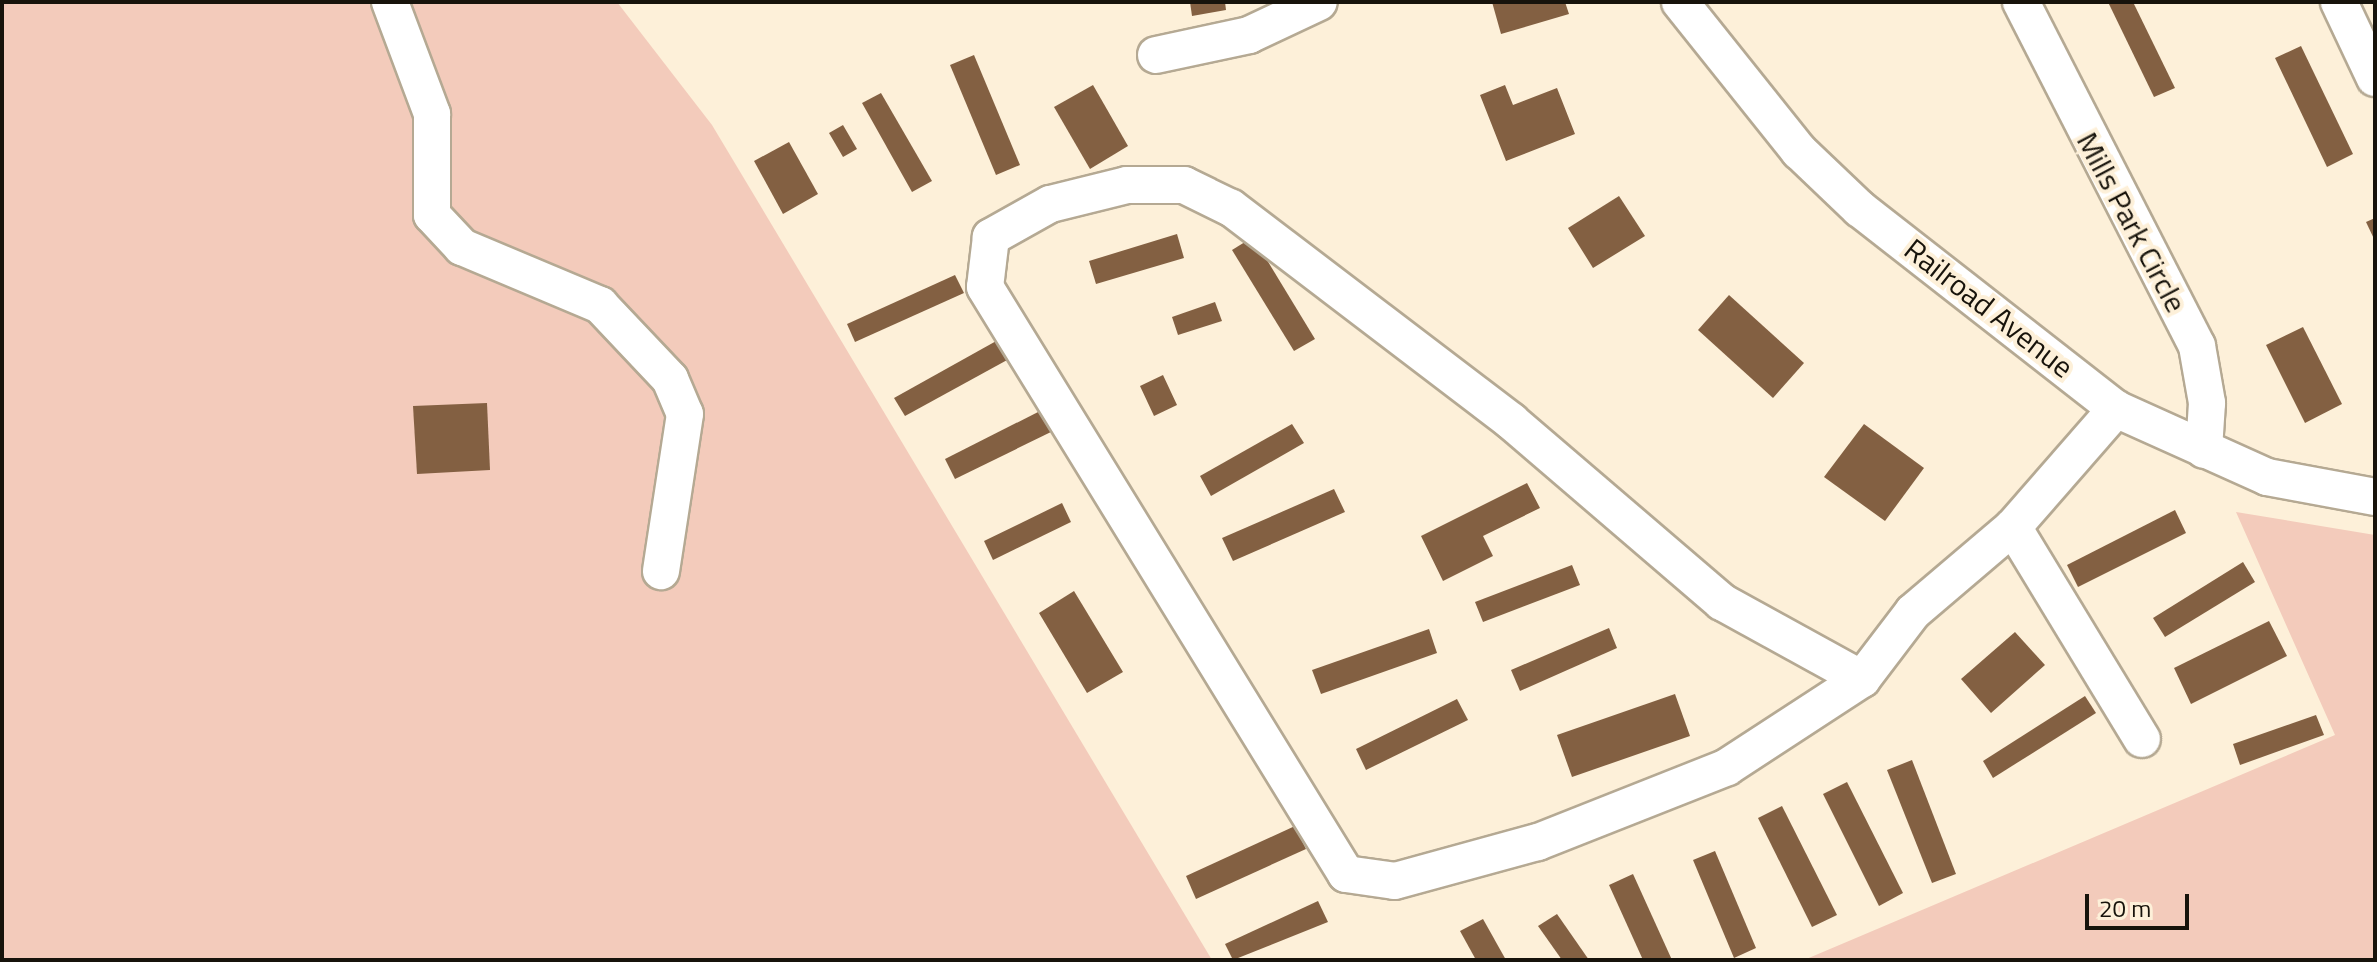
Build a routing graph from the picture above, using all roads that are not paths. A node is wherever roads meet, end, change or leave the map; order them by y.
1 (390, 2) edge
2 (1319, 2) edge
3 (1680, 2) edge
4 (2021, 2) edge
5 (2339, 2) edge
6 (1156, 55) dead end
7 (2375, 78) edge
8 (2116, 409) junction
9 (2204, 450) junction
10 (2375, 497) edge
11 (2013, 527) junction
12 (661, 571) dead end
13 (1862, 679) junction
14 (2142, 739) dead end

1 - 12 street
2 - 6 street
3 - 8 street, Railroad Avenue
4 - 9 street, Mills Park Circle
5 - 7 street
8 - 9 street, Railroad Avenue
8 - 11 street
9 - 10 street, Railroad Avenue
11 - 13 street
11 - 14 street
13 - 13 street

